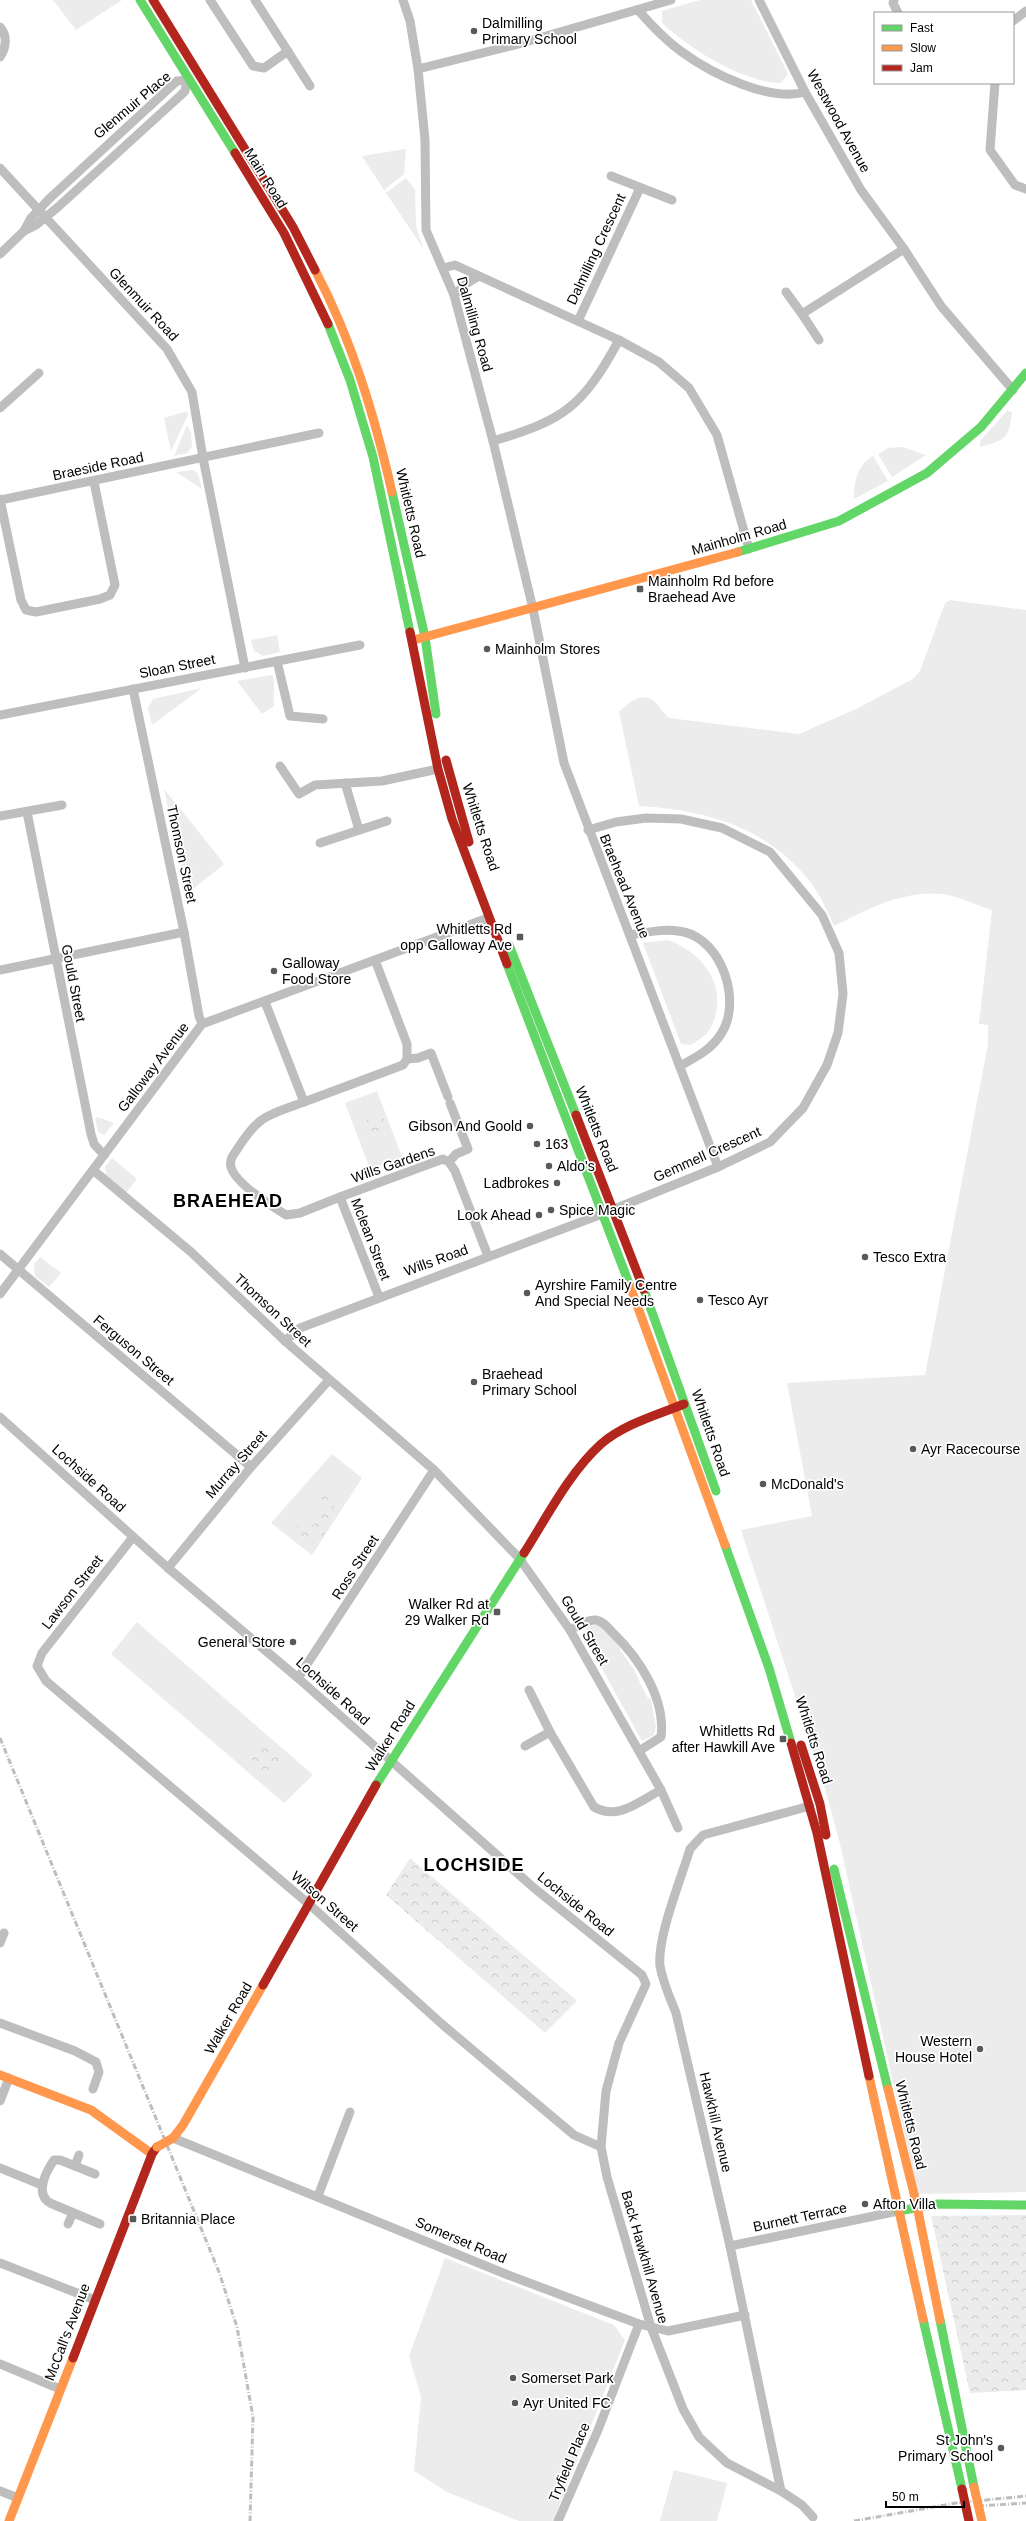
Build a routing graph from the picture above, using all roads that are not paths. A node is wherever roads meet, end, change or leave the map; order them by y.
1 (140, 0) edge
2 (153, 0) edge
3 (210, 0) edge
4 (255, 0) edge
5 (403, 0) edge
6 (671, 0) edge
7 (759, 0) edge
8 (894, 0) edge
9 (638, 10) junction
10 (1026, 11) edge
11 (898, 12) edge
12 (1014, 20) edge
13 (0, 27) edge
14 (288, 51) junction
15 (0, 57) edge
16 (418, 69) junction
17 (198, 72) junction
18 (188, 79) junction
19 (995, 84) edge
20 (310, 86) dead end
21 (805, 92) junction
22 (0, 168) edge
23 (611, 176) dead end
24 (640, 188) junction
25 (1026, 190) edge
26 (672, 200) dead end
27 (39, 209) junction
28 (46, 218) junction
29 (24, 230) junction
30 (904, 249) junction
31 (0, 254) edge
32 (443, 268) junction
33 (479, 276) junction
34 (786, 292) dead end
35 (454, 295) junction
36 (802, 314) junction
37 (578, 321) junction
38 (619, 340) junction
39 (819, 340) dead end
40 (360, 371) joint
41 (39, 373) dead end
42 (1026, 373) edge
43 (350, 380) joint
44 (1012, 390) junction
45 (0, 408) edge
46 (319, 433) dead end
47 (493, 441) junction
48 (203, 458) junction
49 (94, 482) junction
50 (0, 500) edge
51 (749, 549) junction
52 (533, 608) junction
53 (425, 637) junction
54 (412, 640) junction
55 (360, 645) dead end
56 (277, 661) junction
57 (245, 668) junction
58 (133, 689) junction
59 (0, 715) edge
60 (323, 719) dead end
61 (280, 766) dead end
62 (438, 769) junction
63 (345, 783) junction
64 (62, 805) dead end
65 (27, 812) junction
66 (0, 816) edge
67 (387, 821) dead end
68 (359, 830) junction
69 (588, 830) junction
70 (320, 843) dead end
71 (488, 918) junction
72 (184, 932) junction
73 (630, 935) junction
74 (55, 958) junction
75 (375, 960) junction
76 (0, 970) edge
77 (265, 1002) junction
78 (202, 1024) junction
79 (407, 1059) junction
80 (680, 1066) junction
81 (304, 1102) junction
82 (104, 1155) junction
83 (449, 1162) junction
84 (718, 1167) junction
85 (92, 1170) junction
86 (340, 1197) junction
87 (614, 1209) junction
88 (602, 1214) junction
89 (0, 1254) edge
90 (488, 1256) junction
91 (18, 1271) junction
92 (0, 1294) edge
93 (379, 1297) junction
94 (285, 1341) junction
95 (329, 1380) junction
96 (686, 1403) junction
97 (676, 1406) junction
98 (0, 1417) edge
99 (251, 1467) junction
100 (434, 1470) junction
101 (133, 1537) junction
102 (519, 1558) junction
103 (168, 1568) junction
104 (570, 1630) junction
105 (38, 1666) joint
106 (298, 1678) junction
107 (529, 1690) dead end
108 (550, 1732) junction
109 (525, 1746) dead end
110 (639, 1751) junction
111 (390, 1761) junction
112 (661, 1790) junction
113 (810, 1806) junction
114 (678, 1828) dead end
115 (310, 1905) junction
116 (4, 1933) dead end
117 (0, 1943) edge
118 (646, 1984) joint
119 (0, 2023) edge
120 (4, 2076) edge
121 (93, 2089) dead end
122 (0, 2101) edge
123 (350, 2112) dead end
124 (173, 2138) junction
125 (601, 2147) junction
126 (155, 2150) junction
127 (79, 2155) dead end
128 (75, 2166) junction
129 (0, 2168) edge
130 (95, 2174) dead end
131 (42, 2185) junction
132 (318, 2196) junction
133 (1026, 2205) edge
134 (917, 2206) junction
135 (898, 2211) junction
136 (73, 2213) junction
137 (68, 2224) dead end
138 (100, 2224) dead end
139 (730, 2246) junction
140 (0, 2263) edge
141 (95, 2300) junction
142 (745, 2315) junction
143 (638, 2324) junction
144 (651, 2327) junction
145 (0, 2364) edge
146 (60, 2389) junction
147 (0, 2491) edge
148 (781, 2492) junction
149 (18, 2498) junction
150 (813, 2517) dead end
151 (9, 2521) edge
152 (558, 2521) edge
153 (969, 2521) edge
154 (982, 2521) edge

1 - 18 main road, Main Road
2 - 17 main road, Main Road
3 - 14 street
4 - 14 street
5 - 16 street, Dalmilling Road
6 - 9 street
7 - 21 street, Westwood Avenue
8 - 11 street
9 - 16 street
9 - 21 street
10 - 12 street
13 - 15 street
14 - 20 street
16 - 32 street, Dalmilling Road
17 - 18 street
17 - 40 main road, Main Road
18 - 27 street, Glenmuir Place
18 - 28 street, Glenmuir Place
18 - 43 main road, Main Road
19 - 25 street
21 - 30 street, Westwood Avenue
22 - 27 street, Glenmuir Road
23 - 24 street, Dalmilling Crescent
24 - 26 street, Dalmilling Crescent
24 - 37 street, Dalmilling Crescent
27 - 28 street, Glenmuir Road
27 - 29 street, Glenmuir Place
28 - 29 street, Glenmuir Place
28 - 48 street, Glenmuir Road
29 - 31 street, Glenmuir Place
30 - 36 street
30 - 44 street, Westwood Avenue
32 - 33 street, Dalmilling Crescent
32 - 35 street, Dalmilling Road
33 - 35 street
33 - 37 street, Dalmilling Crescent
34 - 36 street
35 - 47 street, Dalmilling Road
36 - 39 street
37 - 38 street, Dalmilling Crescent
38 - 47 street
38 - 51 street, Dalmilling Crescent
40 - 53 main road, Whitletts Road
41 - 45 street
42 - 44 main road, Mainholm Road
43 - 54 main road, Whitletts Road
44 - 51 main road, Mainholm Road
46 - 48 street
47 - 52 street, Dalmilling Road
48 - 49 street, Braeside Road
48 - 57 street, Glenmuir Road
49 - 50 street, Braeside Road
49 - 50 street
51 - 52 main road, Mainholm Road
52 - 53 main road, Mainholm Road
52 - 69 street, Braehead Avenue
53 - 54 main road, Mainholm Road
53 - 87 main road, Whitletts Road
54 - 62 main road, Whitletts Road
55 - 56 street, Sloan Street
56 - 57 street, Sloan Street
56 - 60 street
57 - 58 street, Sloan Street
58 - 59 street, Sloan Street
58 - 72 street, Thomson Street
61 - 63 street
62 - 63 street
62 - 71 main road, Whitletts Road
63 - 68 street
64 - 65 street
65 - 66 street
65 - 74 street, Gould Street
67 - 68 street
68 - 70 street
69 - 73 street, Braehead Avenue
69 - 84 street, Gemmell Crescent
71 - 75 street, Galloway Avenue
71 - 88 main road, Whitletts Road
72 - 74 street
72 - 78 street, Thomson Street
73 - 80 street, Braehead Avenue
73 - 80 street
74 - 76 street
74 - 82 street, Gould Street
75 - 77 street, Galloway Avenue
75 - 79 street
77 - 78 street, Galloway Avenue
77 - 81 street
78 - 82 street, Galloway Avenue
79 - 81 street
79 - 83 street
80 - 84 street, Braehead Avenue
81 - 86 street, Mclean Street
82 - 85 street, Galloway Avenue
83 - 86 street, Wills Gardens
83 - 90 street, Wills Gardens
84 - 87 street, Gemmell Crescent
85 - 91 street, Galloway Avenue
85 - 94 street, Thomson Street
86 - 93 street, Mclean Street
87 - 88 street, Gemmell Crescent
87 - 96 main road, Whitletts Road
88 - 90 street, Wills Road
88 - 97 main road, Whitletts Road
89 - 91 street, Ferguson Street
90 - 93 street, Wills Road
91 - 92 street, Galloway Avenue
91 - 99 street, Ferguson Street
93 - 94 street, Wills Road
94 - 95 street, Thomson Street
95 - 99 street, Murray Street
95 - 100 street, Thomson Street
96 - 97 main road, Walker Road
96 - 134 main road, Whitletts Road
97 - 102 main road, Walker Road
97 - 113 main road, Whitletts Road
98 - 101 street, Lochside Road
99 - 103 street, Murray Street
100 - 102 street, Gould Street
100 - 106 street, Ross Street
101 - 103 street, Lochside Road
101 - 105 street, Lawson Street
102 - 104 street, Gould Street
102 - 111 main road, Walker Road
103 - 106 street, Lochside Road
104 - 110 street, Gould Street
104 - 110 street
105 - 115 street, Wilson Street
106 - 111 street, Lochside Road
107 - 108 street
108 - 109 street
108 - 112 street
110 - 112 street, Gould Street
111 - 115 main road, Walker Road
111 - 118 street, Lochside Road
112 - 114 street, Gould Street
113 - 135 main road, Whitletts Road
113 - 139 street, Hawkhill Avenue
115 - 124 main road, Walker Road
115 - 125 street, Wilson Street
116 - 117 street
118 - 125 street, Back Hawkhill Avenue
119 - 121 street
120 - 122 street
120 - 126 main road
123 - 132 street
124 - 126 main road, bridge
124 - 132 street, Somerset Road
125 - 144 street, Back Hawkhill Avenue
126 - 141 main road, McCall's Avenue
127 - 128 street
128 - 130 street
128 - 131 street
129 - 131 street
131 - 136 street
132 - 143 street, Somerset Road
133 - 134 main road
134 - 135 main road
134 - 154 main road, Whitletts Road, bridge
135 - 139 street, Burnett Terrace
135 - 153 main road, Whitletts Road, bridge
136 - 137 street
136 - 138 street
139 - 142 street, Hawkhill Avenue
140 - 141 street
141 - 146 main road, McCall's Avenue
142 - 144 street, Somerset Road
142 - 148 street, Hawkhill Avenue
143 - 144 street, Somerset Road
143 - 152 street, Tryfield Place
144 - 148 street, Back Hawkhill Avenue
145 - 146 street
146 - 149 main road, McCall's Avenue
147 - 149 street
148 - 150 street
149 - 151 main road, McCall's Avenue

